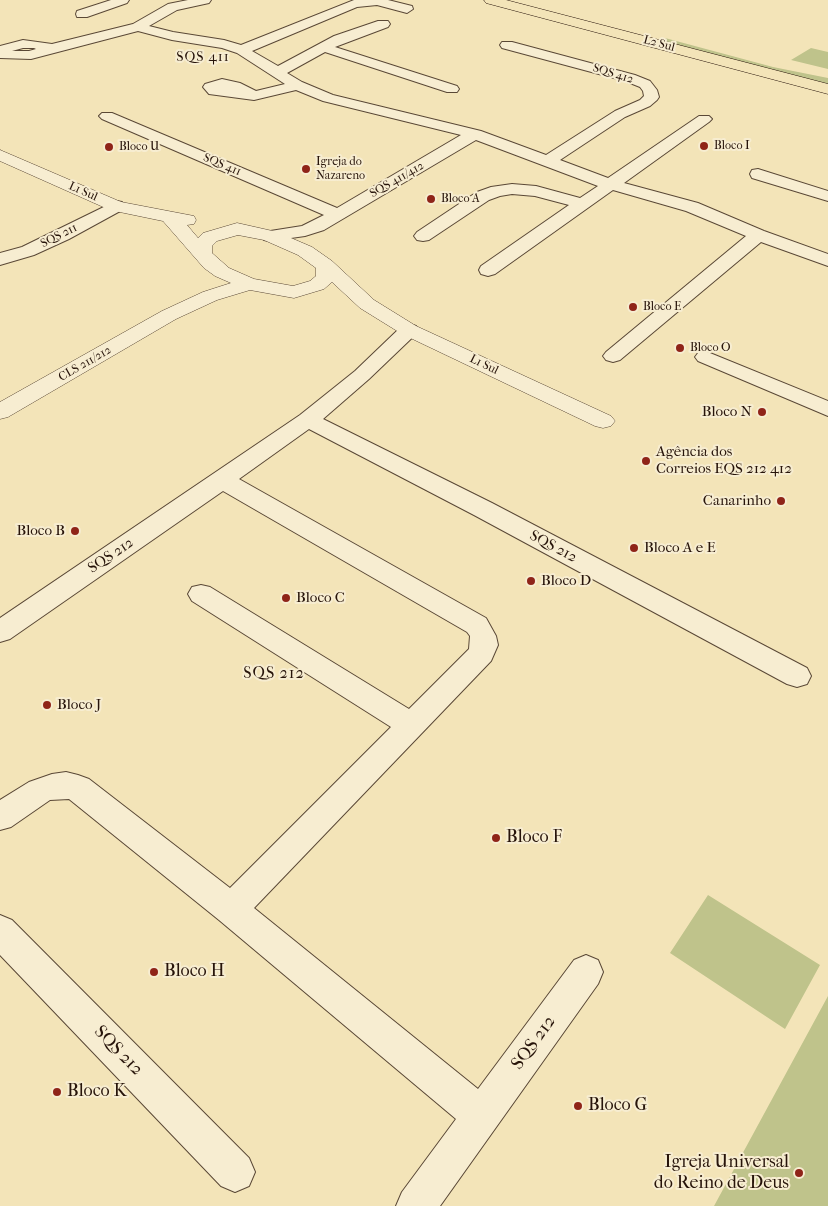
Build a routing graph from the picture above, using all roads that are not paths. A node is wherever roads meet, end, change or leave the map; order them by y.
1 (123, 0) edge
2 (205, 0) edge
3 (491, 0) edge
4 (173, 4) edge
5 (407, 9) dead end
6 (82, 14) dead end
7 (383, 24) dead end
8 (641, 25) dead end
9 (138, 27) junction
10 (623, 35) junction
11 (669, 38) junction
12 (506, 45) dead end
13 (322, 47) junction
14 (242, 50) junction
15 (0, 52) edge
16 (276, 73) junction
17 (828, 74) edge
18 (297, 85) junction
19 (452, 89) dead end
20 (828, 89) edge
21 (254, 96) dead end
22 (107, 116) dead end
23 (704, 119) dead end
24 (475, 134) junction
25 (0, 155) edge
26 (548, 162) junction
27 (758, 174) dead end
28 (611, 185) junction
29 (828, 196) edge
30 (584, 204) junction
31 (116, 206) junction
32 (337, 214) junction
33 (170, 217) junction
34 (318, 226) junction
35 (237, 228) junction
36 (758, 235) junction
37 (270, 236) junction
38 (423, 236) dead end
39 (305, 251) junction
40 (0, 259) edge
41 (202, 259) junction
42 (828, 260) edge
43 (324, 265) junction
44 (488, 270) dead end
45 (250, 284) junction
46 (230, 290) junction
47 (294, 292) junction
48 (324, 297) junction
49 (367, 304) junction
50 (169, 314) junction
51 (410, 330) junction
52 (613, 356) dead end
53 (705, 357) dead end
54 (828, 409) edge
55 (0, 412) edge
56 (308, 420) junction
57 (603, 422) dead end
58 (222, 480) junction
59 (201, 594) dead end
60 (0, 632) edge
61 (797, 676) dead end
62 (412, 725) junction
63 (0, 817) edge
64 (230, 909) junction
65 (0, 931) edge
66 (586, 972) dead end
67 (481, 1115) junction
68 (235, 1172) dead end
69 (416, 1206) edge

1 - 6 street
2 - 4 street
3 - 10 main road, L2 Sul
4 - 9 street
5 - 14 street
7 - 13 street
8 - 10 main road
9 - 14 street
9 - 15 street
10 - 11 main road, L2 Sul
11 - 17 main road, L2 Sul
11 - 20 main road, L2 Sul
12 - 26 street, SQS 412
13 - 16 street
13 - 19 street
14 - 16 street
16 - 18 street
18 - 21 street
18 - 24 street
22 - 32 street, SQS 411
23 - 28 street
24 - 26 street
24 - 32 street, SQS 411/412
25 - 31 street, L1 Sul
26 - 28 street
27 - 29 street
28 - 30 street
28 - 36 street
30 - 38 street
30 - 44 street
31 - 33 street, L1 Sul
31 - 40 street, SQS 211
32 - 34 street, SQS 411/412
33 - 35 street, L1 Sul
33 - 41 street
34 - 37 street, SQS 411/412
34 - 39 street, SQS 411/412
35 - 37 street, L1 Sul
35 - 41 street, CLS 211/212
36 - 42 street
36 - 52 street
37 - 39 street, L1 Sul
39 - 43 street, L1 Sul
41 - 45 street
41 - 50 street, CLS 211/212
43 - 47 street
43 - 49 street, L1 Sul
45 - 46 street, CLS 211/212
45 - 47 street, L1 Sul
46 - 48 street
46 - 50 street, CLS 211/212
47 - 48 street, L1 Sul
48 - 49 street, L1 Sul
49 - 51 street, L1 Sul
50 - 55 street, CLS 211/212
51 - 56 street, SQS 212
51 - 57 street, L1 Sul
53 - 54 street
56 - 58 street, SQS 212
56 - 61 street, SQS 212
58 - 60 street, SQS 212
58 - 62 street
59 - 62 street
62 - 64 street
63 - 64 street
64 - 67 street
65 - 68 street, SQS 212
66 - 67 street, SQS 212
67 - 69 street, SQS 212

